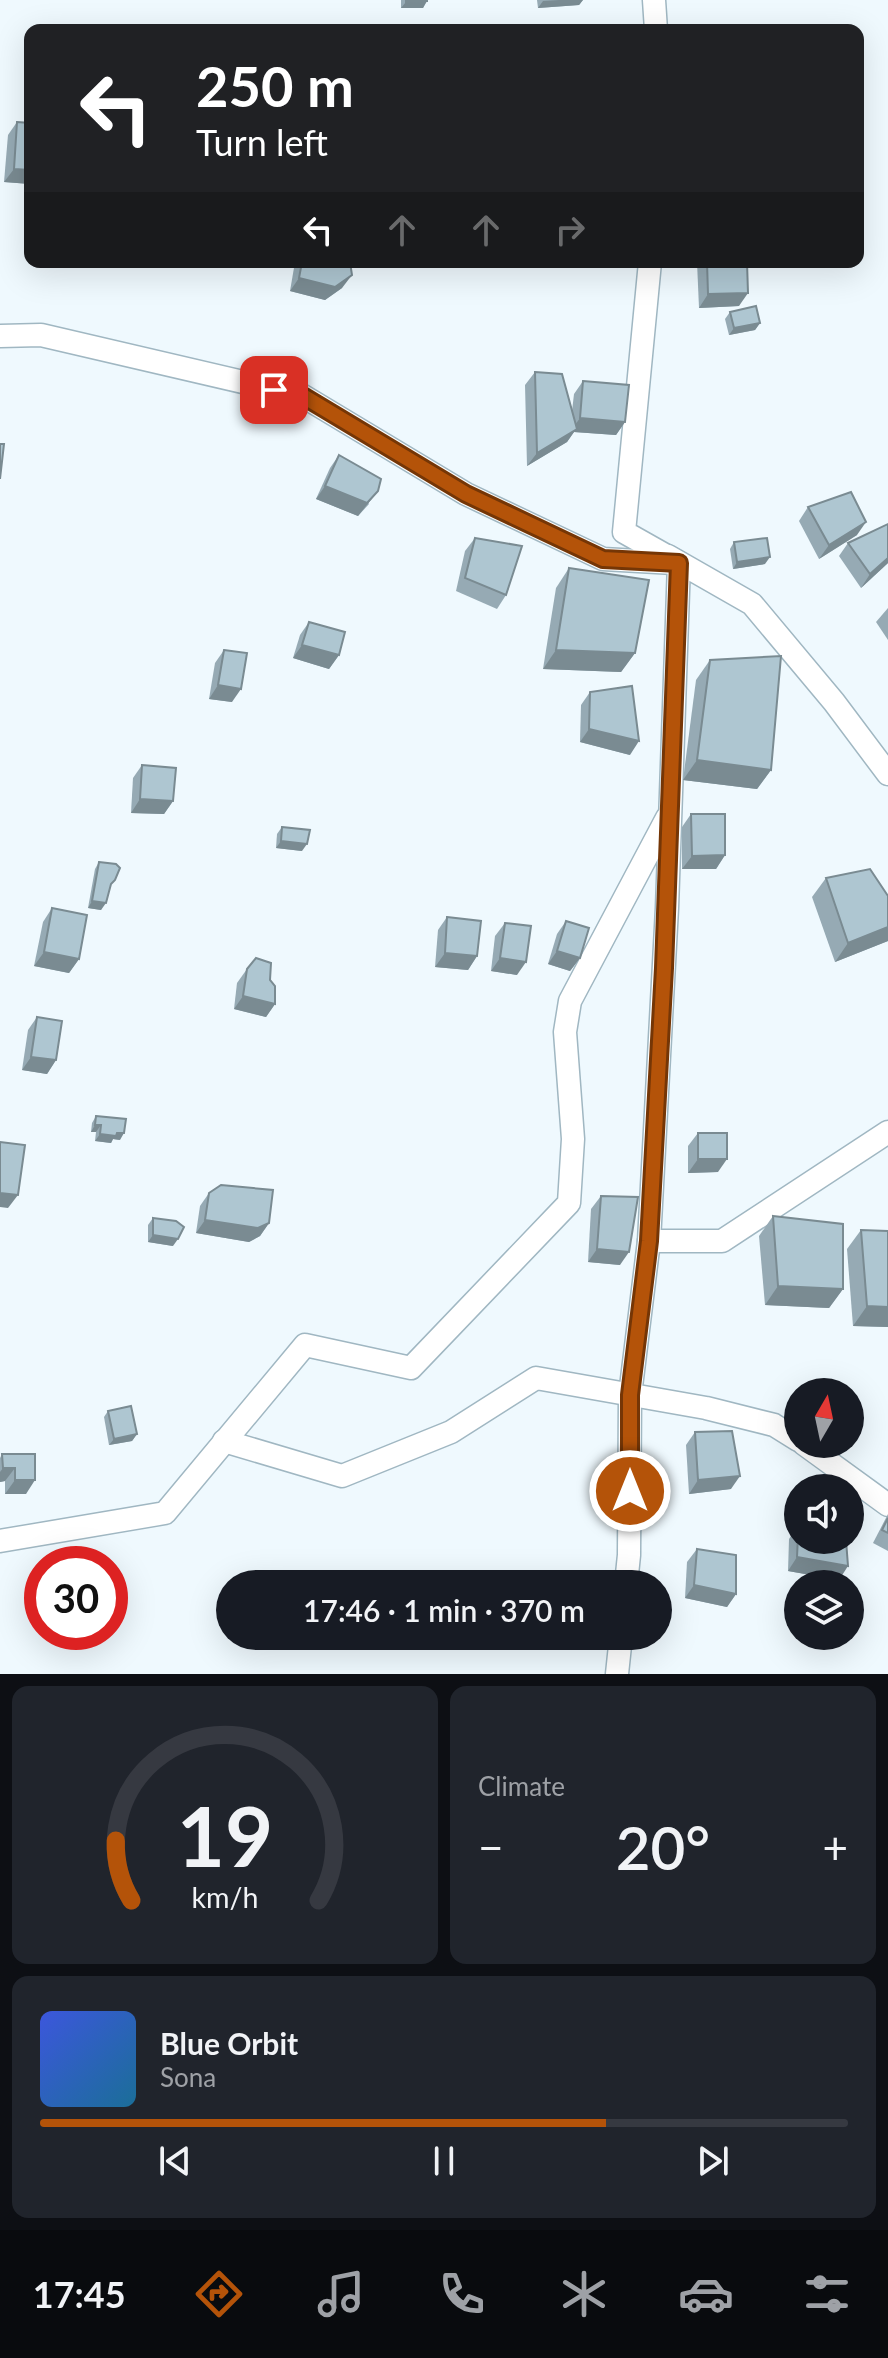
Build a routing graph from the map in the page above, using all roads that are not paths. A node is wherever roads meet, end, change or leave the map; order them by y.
1 (654, 0) edge
2 (656, 24) edge
3 (649, 268) edge
4 (0, 336) edge
5 (624, 532) junction
6 (679, 563) junction
7 (888, 774) edge
8 (669, 814) junction
9 (888, 1132) edge
10 (649, 1241) junction
11 (630, 1395) junction
12 (784, 1431) edge
13 (224, 1441) junction
14 (823, 1458) edge
15 (888, 1505) edge
16 (0, 1541) edge
17 (627, 1570) edge
18 (620, 1650) edge
19 (617, 1674) edge

1 - 2 street
3 - 5 street
4 - 6 street
5 - 6 street
5 - 7 street
6 - 8 street
8 - 10 street
8 - 13 street
9 - 10 street
10 - 11 street
11 - 12 street
11 - 13 street
11 - 17 street
13 - 16 street
14 - 15 street
18 - 19 street

